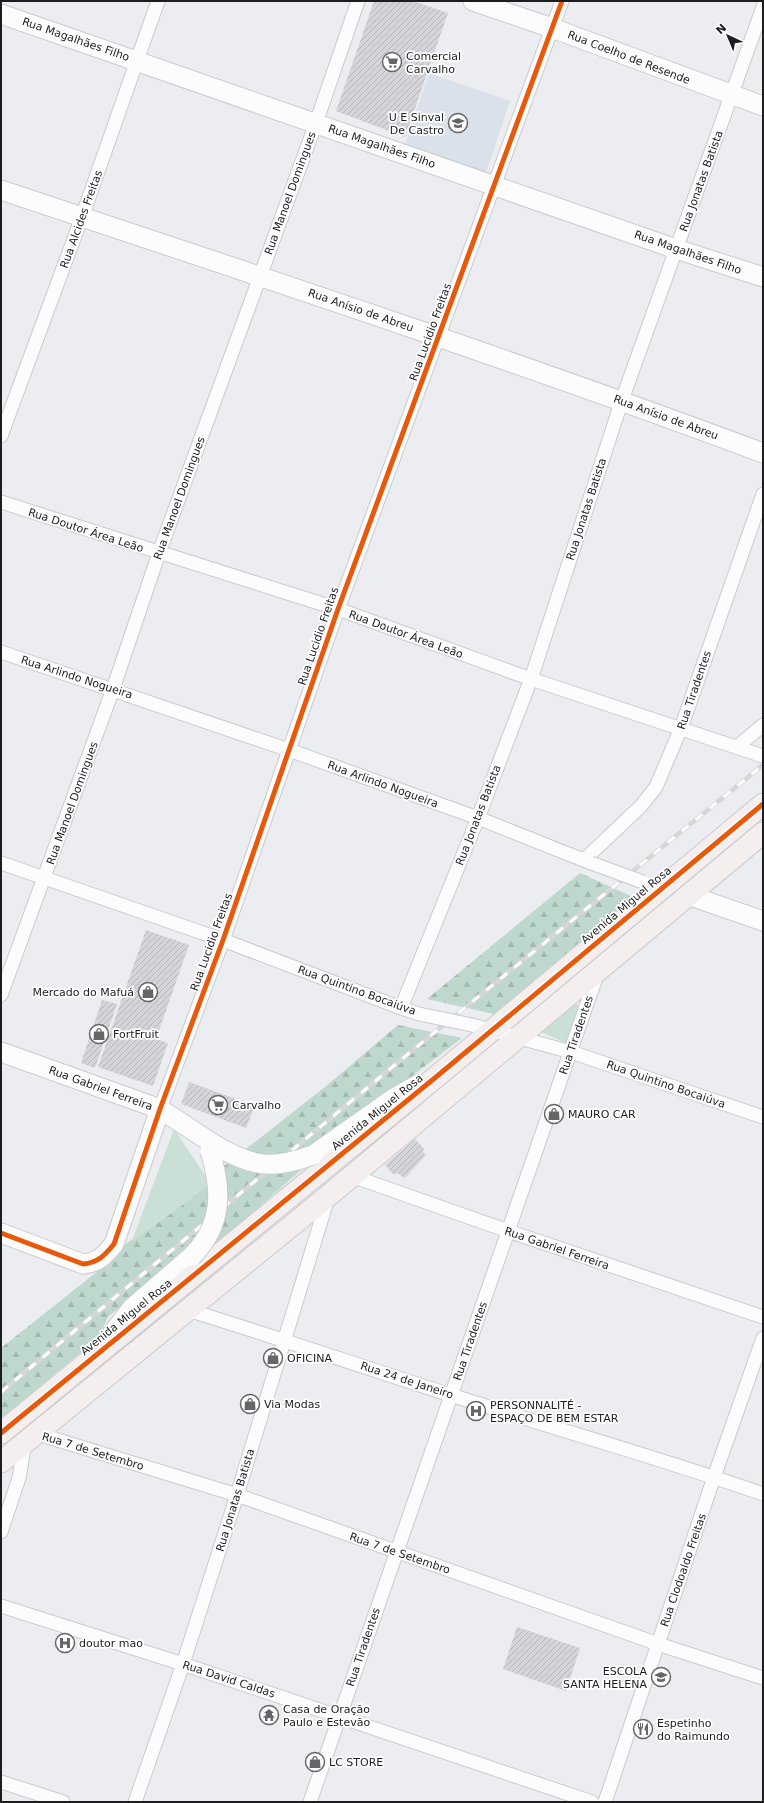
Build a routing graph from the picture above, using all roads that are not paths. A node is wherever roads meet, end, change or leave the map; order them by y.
1 (158, 1) edge
2 (358, 1) edge
3 (473, 1) edge
4 (562, 1) edge
5 (763, 7) edge
6 (1, 14) edge
7 (552, 28) junction
8 (137, 60) junction
9 (732, 96) junction
10 (763, 106) edge
11 (316, 123) junction
12 (494, 184) junction
13 (1, 190) edge
14 (82, 217) junction
15 (676, 249) junction
16 (260, 276) junction
17 (763, 277) edge
18 (440, 337) junction
19 (622, 400) junction
20 (1, 436) edge
21 (763, 453) edge
22 (763, 494) edge
23 (1, 502) edge
24 (159, 553) junction
25 (338, 610) junction
26 (1, 652) edge
27 (531, 679) junction
28 (113, 689) junction
29 (763, 725) edge
30 (681, 728) junction
31 (736, 747) junction
32 (289, 750) junction
33 (763, 756) edge
34 (763, 804) edge
35 (478, 818) junction
36 (763, 833) edge
37 (588, 862) junction
38 (1, 863) edge
39 (45, 878) junction
40 (663, 888) junction
41 (688, 896) junction
42 (763, 921) edge
43 (223, 940) junction
44 (598, 971) junction
45 (1, 995) edge
46 (401, 1008) junction
47 (492, 1030) junction
48 (518, 1036) junction
49 (1, 1052) edge
50 (571, 1052) junction
51 (436, 1076) junction
52 (160, 1109) junction
53 (763, 1117) edge
54 (209, 1144) junction
55 (352, 1176) junction
56 (328, 1196) junction
57 (508, 1231) junction
58 (1, 1232) edge
59 (188, 1310) junction
60 (763, 1317) edge
61 (763, 1338) edge
62 (283, 1339) junction
63 (99, 1352) junction
64 (451, 1395) junction
65 (1, 1432) edge
66 (30, 1438) junction
67 (1, 1462) edge
68 (714, 1477) junction
69 (763, 1494) edge
70 (237, 1495) junction
71 (1, 1532) edge
72 (396, 1551) junction
73 (1, 1606) edge
74 (658, 1644) junction
75 (183, 1664) junction
76 (763, 1678) edge
77 (340, 1716) junction
78 (1, 1782) edge
79 (63, 1802) edge
80 (135, 1802) edge
81 (310, 1802) edge
82 (592, 1802) edge
83 (605, 1802) edge

1 - 8 street, Rua Alcides Freitas
2 - 11 street, Rua Manoel Domingues
3 - 7 main road, Rua Coelho de Resende
4 - 7 street, Rua Lucidio Freitas
5 - 9 street, Rua Jonatas Batista
6 - 8 main road, Rua Magalhães Filho
7 - 9 main road, Rua Coelho de Resende
7 - 12 street, Rua Lucidio Freitas
8 - 11 main road, Rua Magalhães Filho
8 - 14 street, Rua Alcides Freitas
9 - 10 main road, Rua Coelho de Resende
9 - 15 street, Rua Jonatas Batista
11 - 12 main road, Rua Magalhães Filho
11 - 16 street, Rua Manoel Domingues
12 - 15 main road, Rua Magalhães Filho
12 - 18 street, Rua Lucidio Freitas
13 - 14 main road, Rua Anísio de Abreu
14 - 16 main road, Rua Anísio de Abreu
14 - 20 street, Rua Alcides Freitas
15 - 17 main road, Rua Magalhães Filho
15 - 19 street, Rua Jonatas Batista
16 - 18 main road, Rua Anísio de Abreu
16 - 24 street, Rua Manoel Domingues
18 - 19 main road, Rua Anísio de Abreu
18 - 25 street, Rua Lucidio Freitas
19 - 21 main road, Rua Anísio de Abreu
19 - 27 street, Rua Jonatas Batista
22 - 30 street, Rua Tiradentes
23 - 24 street, Rua Doutor Área Leão
24 - 25 street, Rua Doutor Área Leão
24 - 28 street, Rua Manoel Domingues
25 - 27 street, Rua Doutor Área Leão
25 - 32 street, Rua Lucidio Freitas
26 - 28 street, Rua Arlindo Nogueira
27 - 30 street, Rua Doutor Área Leão
27 - 35 street, Rua Jonatas Batista
28 - 32 street, Rua Arlindo Nogueira
28 - 39 street, Rua Manoel Domingues
29 - 31 street
30 - 31 street, Rua Doutor Área Leão
30 - 37 street, Rua Tiradentes
31 - 33 street, Rua Doutor Área Leão
32 - 35 street, Rua Arlindo Nogueira
32 - 43 street, Rua Lucidio Freitas
34 - 40 main road, Avenida Miguel Rosa
35 - 37 street, Rua Arlindo Nogueira
35 - 46 street, Rua Jonatas Batista
36 - 41 main road
37 - 40 street, Rua Arlindo Nogueira, bridge
38 - 39 street, Rua Quintino Bocaiúva
39 - 43 street, Rua Quintino Bocaiúva
39 - 45 street, Rua Manoel Domingues
40 - 41 street, Rua Arlindo Nogueira
40 - 47 main road, Avenida Miguel Rosa
41 - 42 main road, Rua Arlindo Nogueira
41 - 44 main road
43 - 46 street, Rua Quintino Bocaiúva
43 - 52 street, Rua Lucidio Freitas
44 - 48 main road
44 - 50 street, Rua Tiradentes
46 - 47 street, Rua Quintino Bocaiúva, bridge
47 - 48 street, Rua Quintino Bocaiúva
47 - 51 main road, Avenida Miguel Rosa
48 - 50 street, Rua Quintino Bocaiúva
48 - 55 main road
49 - 52 main road, Rua Gabriel Ferreira
50 - 53 street, Rua Quintino Bocaiúva
50 - 57 street, Rua Tiradentes
51 - 54 main road, Rua Gabriel Ferreira, bridge
51 - 63 main road, Avenida Miguel Rosa
52 - 54 main road, Rua Gabriel Ferreira
52 - 58 main road, Rua Lucidio Freitas
54 - 63 main road, bridge
55 - 56 main road
55 - 57 street, Rua Gabriel Ferreira
56 - 59 main road
56 - 62 street, Rua Jonatas Batista
57 - 60 street, Rua Gabriel Ferreira
57 - 64 street, Rua Tiradentes
59 - 62 street, Rua 24 de Janeiro
59 - 66 main road
61 - 68 street, Rua Clodoaldo Freitas
62 - 64 street, Rua 24 de Janeiro
62 - 70 street, Rua Jonatas Batista
63 - 65 main road, Avenida Miguel Rosa
64 - 68 street, Rua 24 de Janeiro
64 - 72 street, Rua Tiradentes
66 - 67 main road
66 - 70 street, Rua 7 de Setembro
66 - 71 street
68 - 69 street, Rua 24 de Janeiro
68 - 74 street, Rua Clodoaldo Freitas
70 - 72 street, Rua 7 de Setembro
70 - 75 street, Rua Jonatas Batista
72 - 74 street, Rua 7 de Setembro
72 - 77 street, Rua Tiradentes
73 - 75 street, Rua David Caldas
74 - 76 street, Rua 7 de Setembro
74 - 83 street, Rua Clodoaldo Freitas
75 - 77 street, Rua David Caldas
75 - 80 street, Rua Jonatas Batista
77 - 81 street, Rua Tiradentes
77 - 82 street, Rua David Caldas
78 - 79 street

